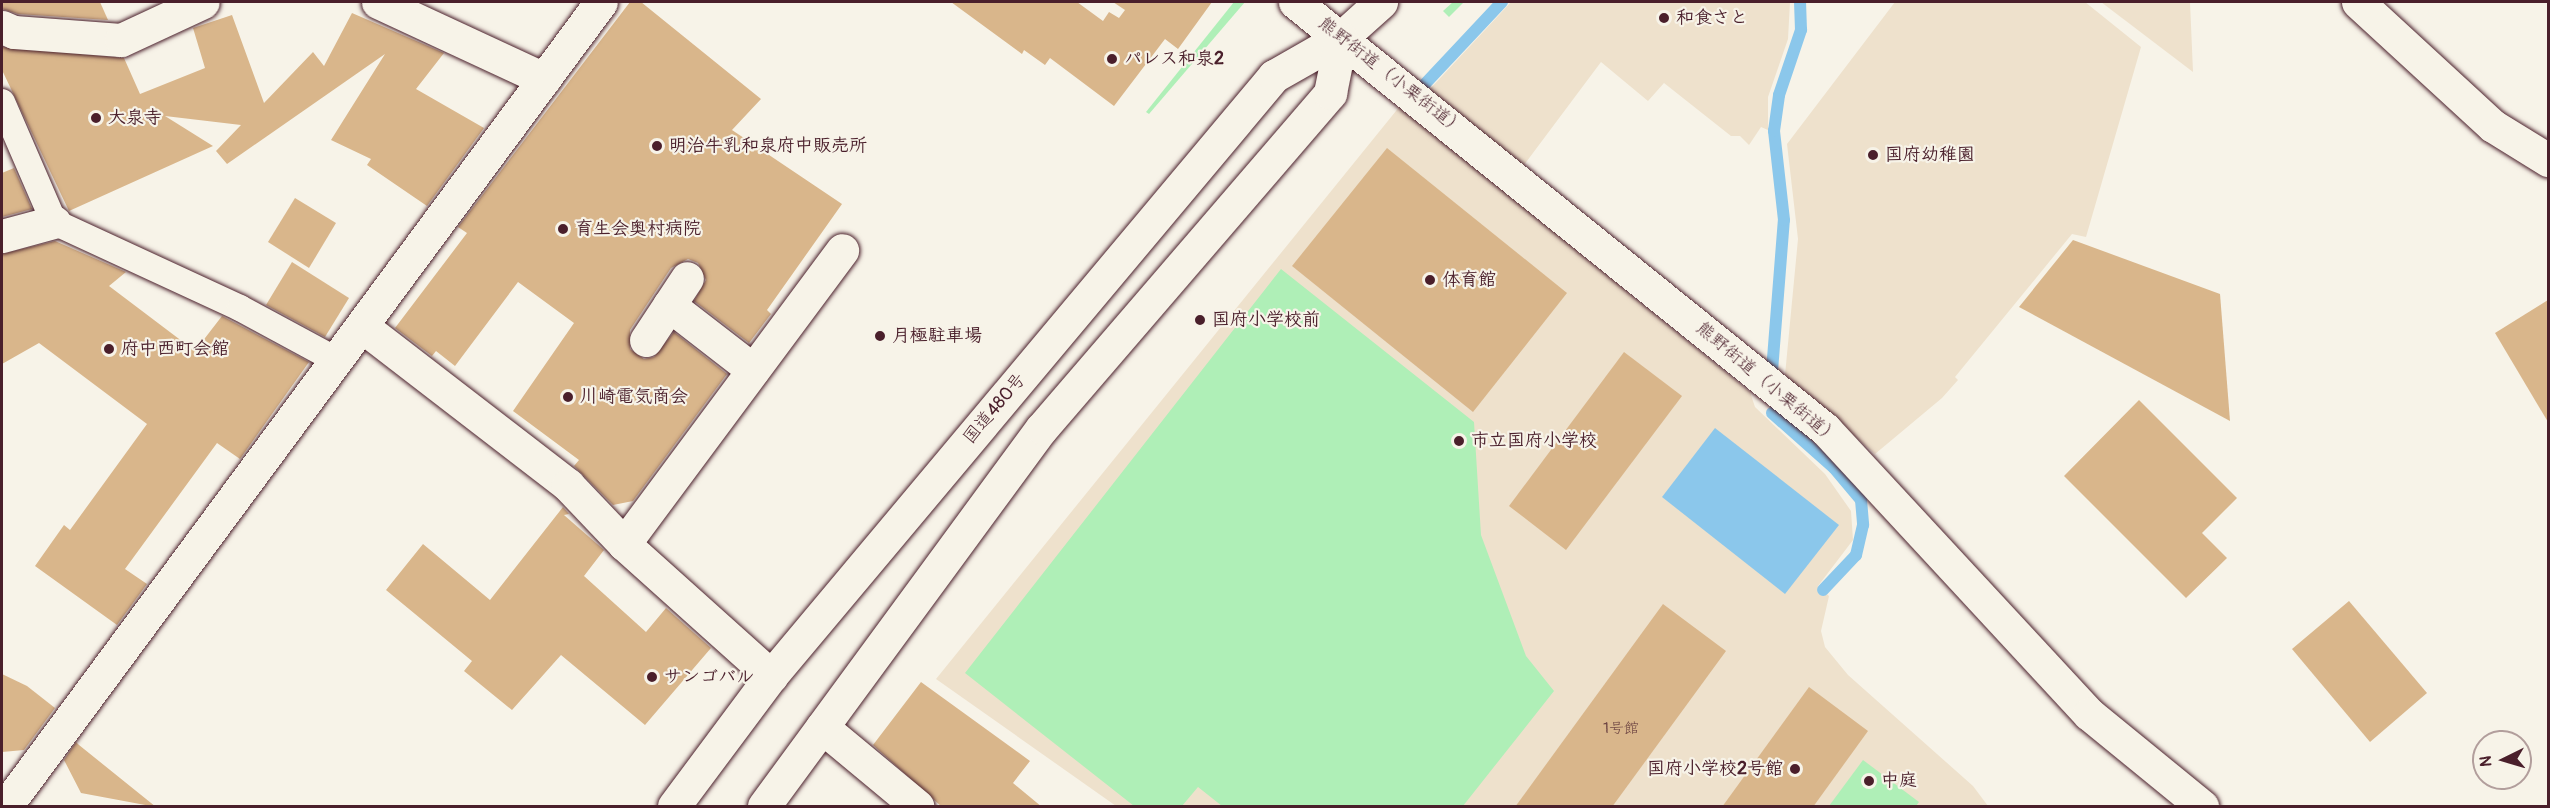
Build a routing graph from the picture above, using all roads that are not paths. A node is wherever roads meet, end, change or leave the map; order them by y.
1 (203, 2) edge
2 (378, 2) edge
3 (601, 2) edge
4 (1295, 2) edge
5 (1381, 2) edge
6 (2358, 2) edge
7 (2, 27) edge
8 (1341, 38) junction
9 (544, 79) junction
10 (2, 102) edge
11 (2548, 160) edge
12 (54, 222) junction
13 (2, 236) edge
14 (842, 250) dead end
15 (687, 278) dead end
16 (669, 305) junction
17 (363, 327) junction
18 (646, 340) dead end
19 (338, 361) junction
20 (753, 370) junction
21 (624, 544) junction
22 (771, 676) junction
23 (822, 727) junction
24 (6, 807) edge
25 (674, 807) edge
26 (764, 807) edge
27 (917, 807) edge
28 (2202, 807) edge

1 - 7 main road
2 - 9 main road
3 - 9 main road
4 - 8 main road, 熊野街道（小栗街道）
5 - 8 main road, 国道480号
6 - 11 main road
8 - 22 main road, 国道480号
8 - 23 main road
8 - 28 main road, 熊野街道（小栗街道）
9 - 17 main road
10 - 12 lane
12 - 13 main road
12 - 19 lane
14 - 20 main road
15 - 16 main road
16 - 18 main road
16 - 20 main road
17 - 19 main road
17 - 21 main road
19 - 24 main road
20 - 21 main road
21 - 22 main road
22 - 25 main road, 国道480号
23 - 26 main road
23 - 27 main road

